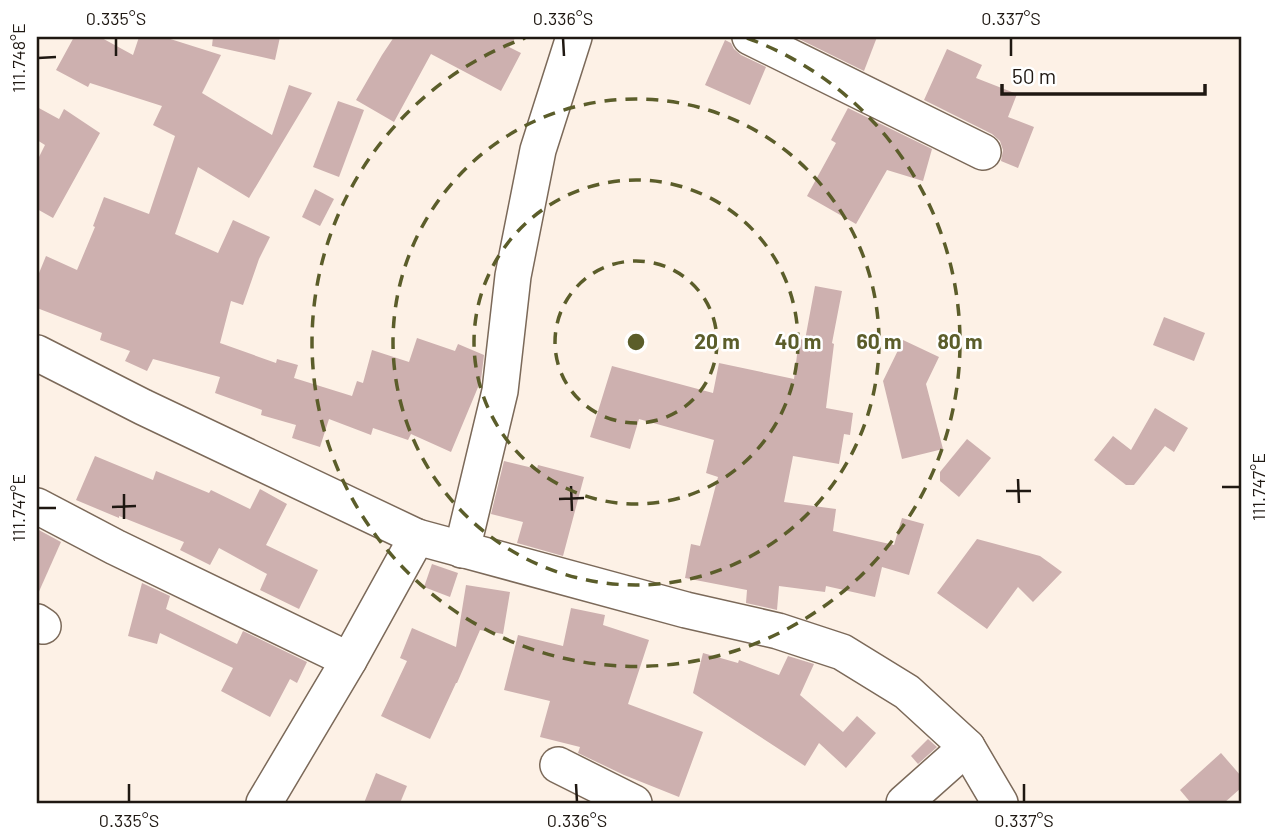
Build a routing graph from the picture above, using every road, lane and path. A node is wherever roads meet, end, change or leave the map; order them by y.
1 (574, 37) edge
2 (750, 37) edge
3 (984, 152) dead end
4 (37, 353) edge
5 (37, 506) edge
6 (417, 537) junction
7 (462, 550) junction
8 (349, 660) junction
9 (967, 747) junction
10 (558, 765) dead end
11 (264, 803) edge
12 (634, 803) edge
13 (904, 803) edge
14 (1000, 803) edge

1 - 7 street
2 - 3 street
4 - 6 street
5 - 8 street
6 - 7 street
6 - 8 street
7 - 9 street
8 - 11 street
9 - 13 street
9 - 14 street
10 - 12 street

